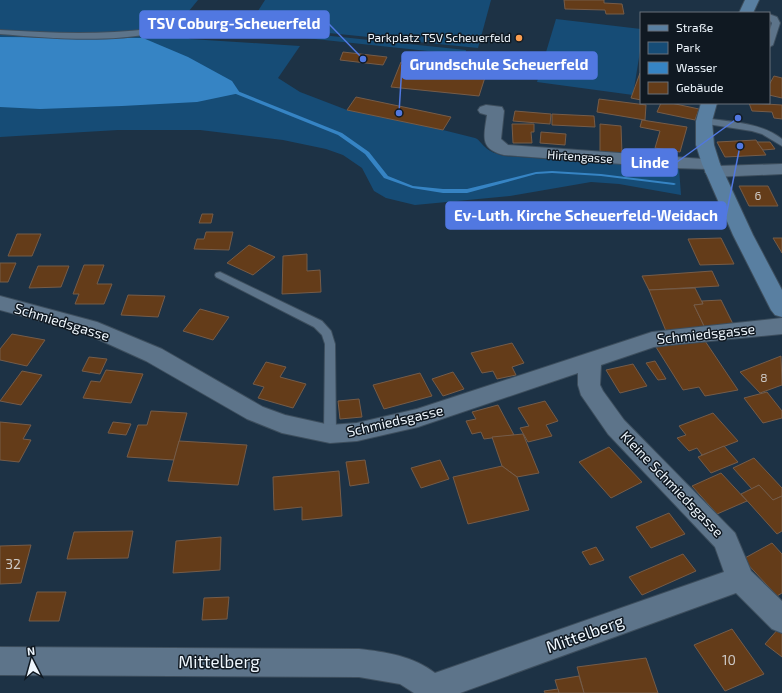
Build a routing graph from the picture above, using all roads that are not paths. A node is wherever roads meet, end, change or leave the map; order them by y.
1 (770, 17) edge
2 (150, 31) dead end
3 (0, 32) edge
4 (770, 42) edge
5 (709, 104) edge
6 (486, 110) dead end
7 (704, 121) junction
8 (782, 143) edge
9 (712, 168) junction
10 (782, 169) edge
11 (220, 275) dead end
12 (0, 303) edge
13 (782, 310) edge
14 (782, 326) edge
15 (590, 362) junction
16 (330, 434) junction
17 (740, 579) junction
18 (782, 620) edge
19 (0, 661) edge
20 (432, 691) edge

1 - 4 lane
2 - 3 lane
5 - 7 street
6 - 9 street, Hirtengasse
7 - 8 lane
7 - 9 street
9 - 10 street
9 - 13 street
11 - 16 lane
12 - 16 street, Schmiedsgasse
14 - 15 street, Schmiedsgasse
15 - 16 street, Schmiedsgasse
15 - 17 street, Kleine Schmiedsgasse
17 - 18 street, Kleine Schmiedsgasse
17 - 20 street, Mittelberg
19 - 20 street, Mittelberg

